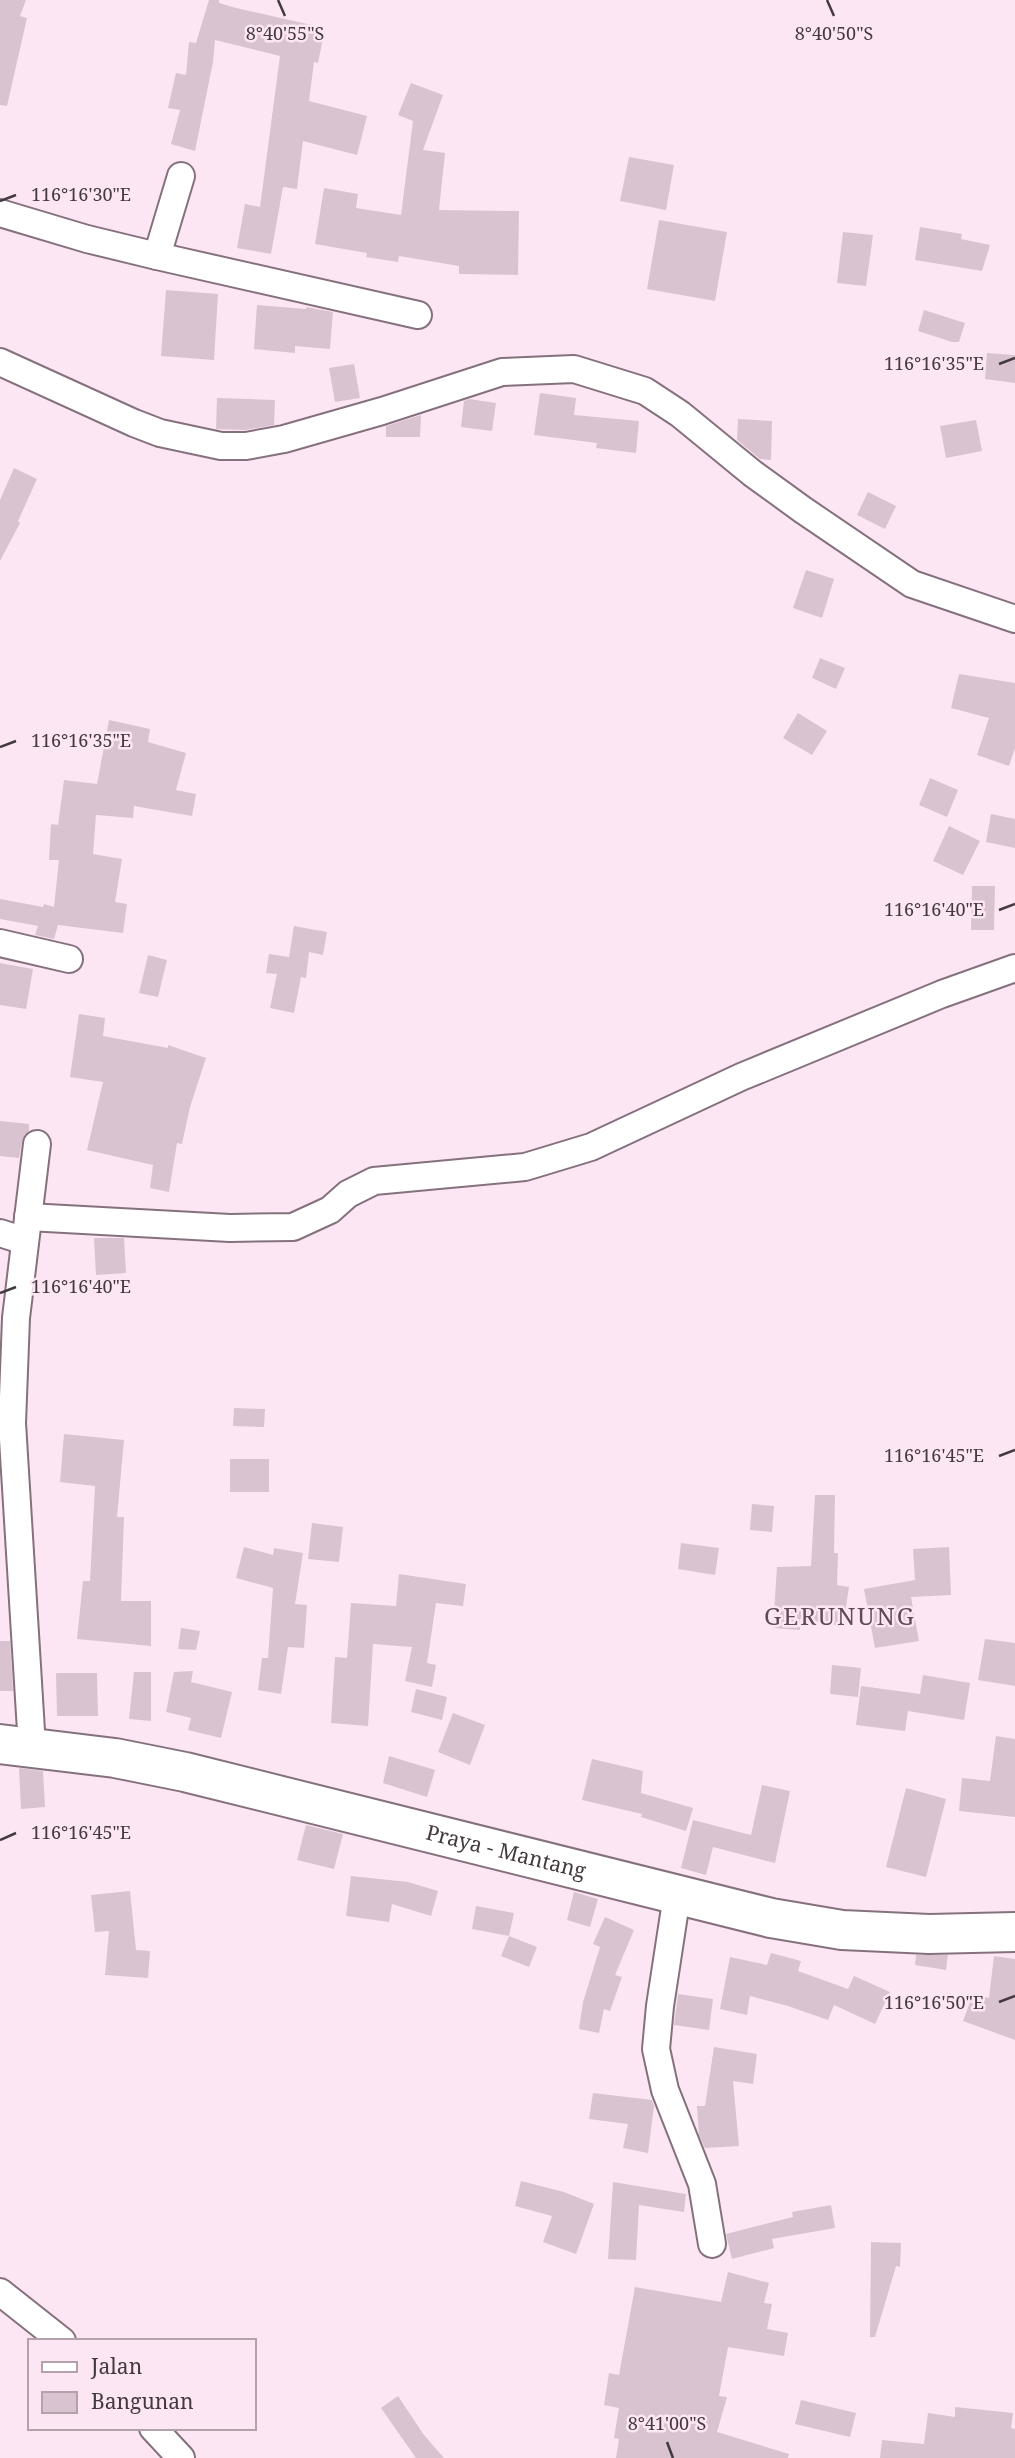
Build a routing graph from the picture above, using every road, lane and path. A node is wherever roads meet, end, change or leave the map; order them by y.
1 (181, 176) dead end
2 (0, 213) edge
3 (157, 256) junction
4 (418, 315) dead end
5 (0, 362) edge
6 (1015, 619) edge
7 (0, 943) edge
8 (69, 959) dead end
9 (1015, 968) edge
10 (37, 1144) dead end
11 (27, 1229) junction
12 (0, 1233) edge
13 (16, 1745) edge
14 (677, 1895) junction
15 (1015, 1932) edge
16 (712, 2244) dead end
17 (0, 2292) edge
18 (59, 2339) edge
19 (155, 2430) edge
20 (181, 2458) edge

1 - 3 street
2 - 3 street
3 - 4 street
5 - 6 street
7 - 8 street
9 - 11 street
10 - 11 street
11 - 12 street
11 - 13 street
13 - 14 main road, Praya - Mantang
14 - 15 main road, Praya - Mantang
14 - 16 street
17 - 18 street
19 - 20 street

